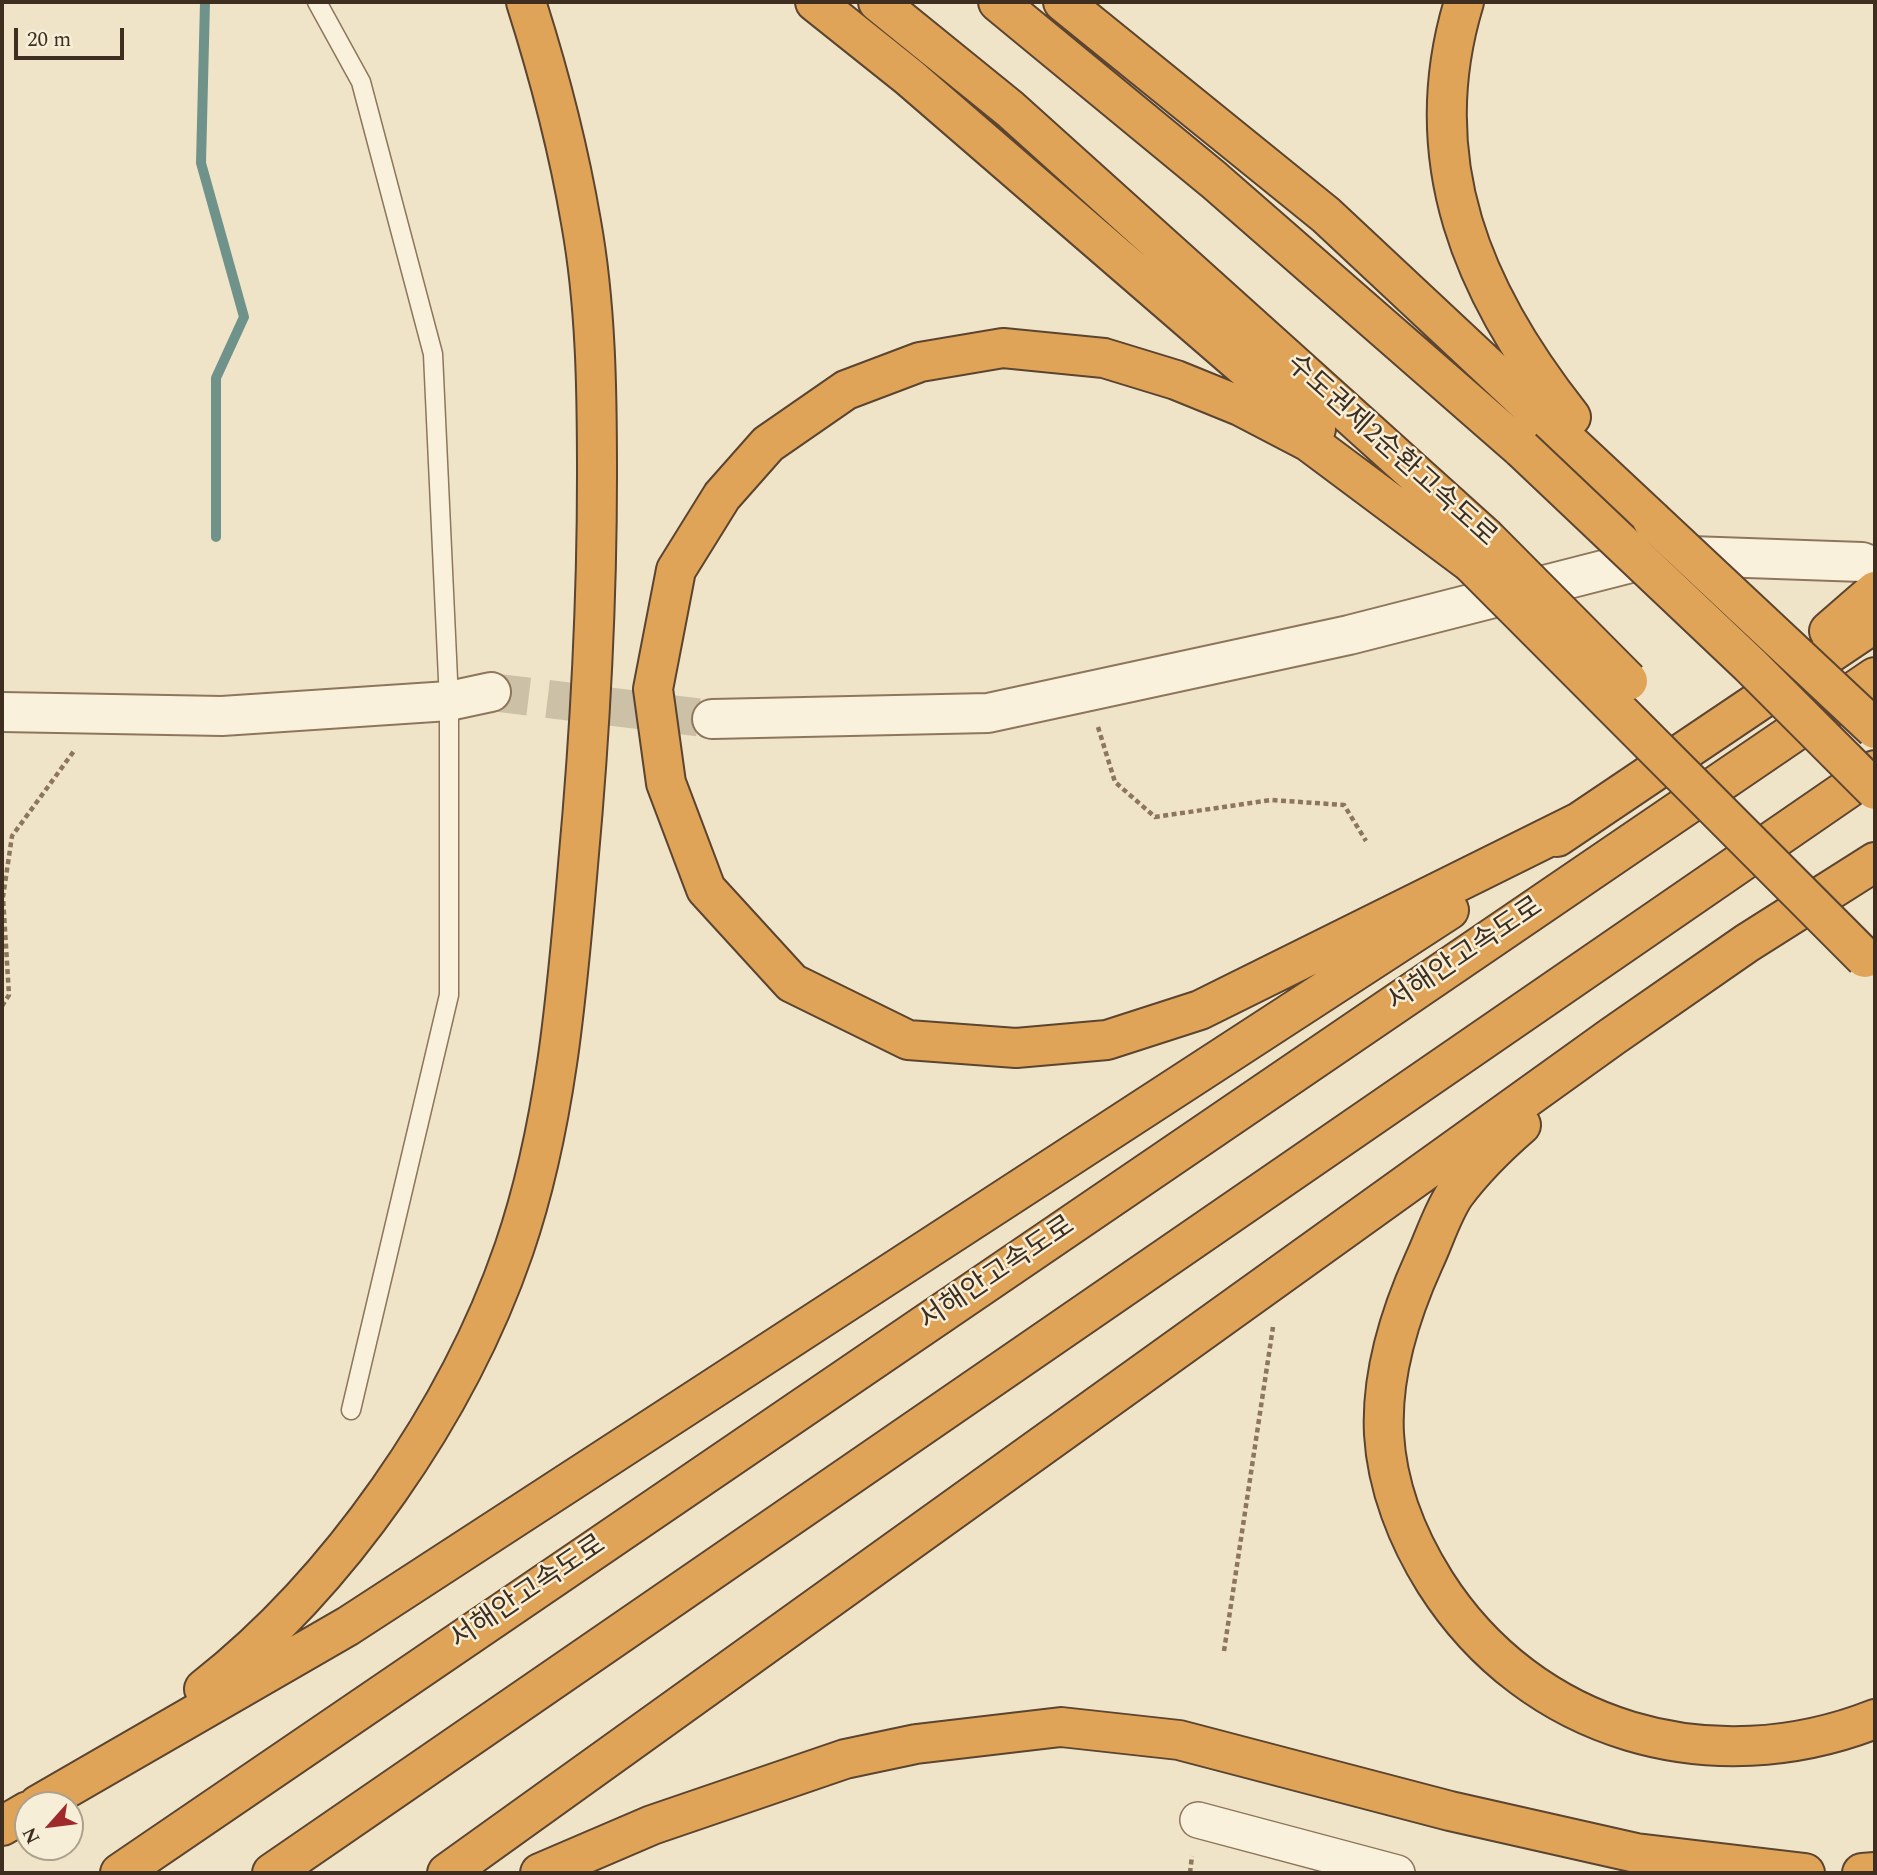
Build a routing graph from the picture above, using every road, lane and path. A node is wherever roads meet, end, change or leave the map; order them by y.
1 (317, 2) edge
2 (526, 2) edge
3 (815, 2) edge
4 (878, 2) edge
5 (998, 2) edge
6 (1063, 2) edge
7 (1464, 2) edge
8 (1652, 520) junction
9 (1477, 550) junction
10 (1875, 567) edge
11 (1875, 591) edge
12 (1875, 623) edge
13 (1875, 677) edge
14 (491, 692) tunnel mouth
15 (1087, 692) junction
16 (449, 701) junction
17 (2, 712) edge
18 (102, 714) junction
19 (712, 719) tunnel mouth
20 (1875, 729) edge
21 (1710, 735) junction
22 (1875, 770) edge
23 (1875, 790) edge
24 (1577, 823) junction
25 (1366, 841) dead end
26 (1875, 862) edge
27 (1747, 943) junction
28 (1873, 958) edge
29 (2, 1006) edge
30 (1275, 1320) dead end
31 (351, 1410) dead end
32 (1224, 1651) dead end
33 (1875, 1719) edge
34 (106, 1766) junction
35 (62, 1791) edge
36 (1198, 1820) dead end
37 (1875, 1872) edge
38 (120, 1873) edge
39 (272, 1873) edge
40 (447, 1873) edge
41 (540, 1873) edge
42 (1397, 1873) edge
43 (1805, 1873) edge
44 (1862, 1873) edge

1 - 16 lane
2 - 34 highway
3 - 9 highway
4 - 9 highway, 수도권제2순환고속도로
5 - 23 highway, bridge
6 - 8 highway
7 - 8 highway
8 - 20 highway, bridge
9 - 24 highway
9 - 28 highway, bridge
10 - 15 street
11 - 21 highway
12 - 21 highway
13 - 38 highway, 서해안고속도로
14 - 16 street
15 - 19 street
15 - 25 path
16 - 18 street
16 - 31 lane
17 - 18 street
18 - 29 path
21 - 24 highway
22 - 39 highway
24 - 34 highway
26 - 27 highway
27 - 33 highway
27 - 40 highway
30 - 32 path
34 - 35 highway
36 - 42 street
37 - 44 highway
41 - 43 highway

